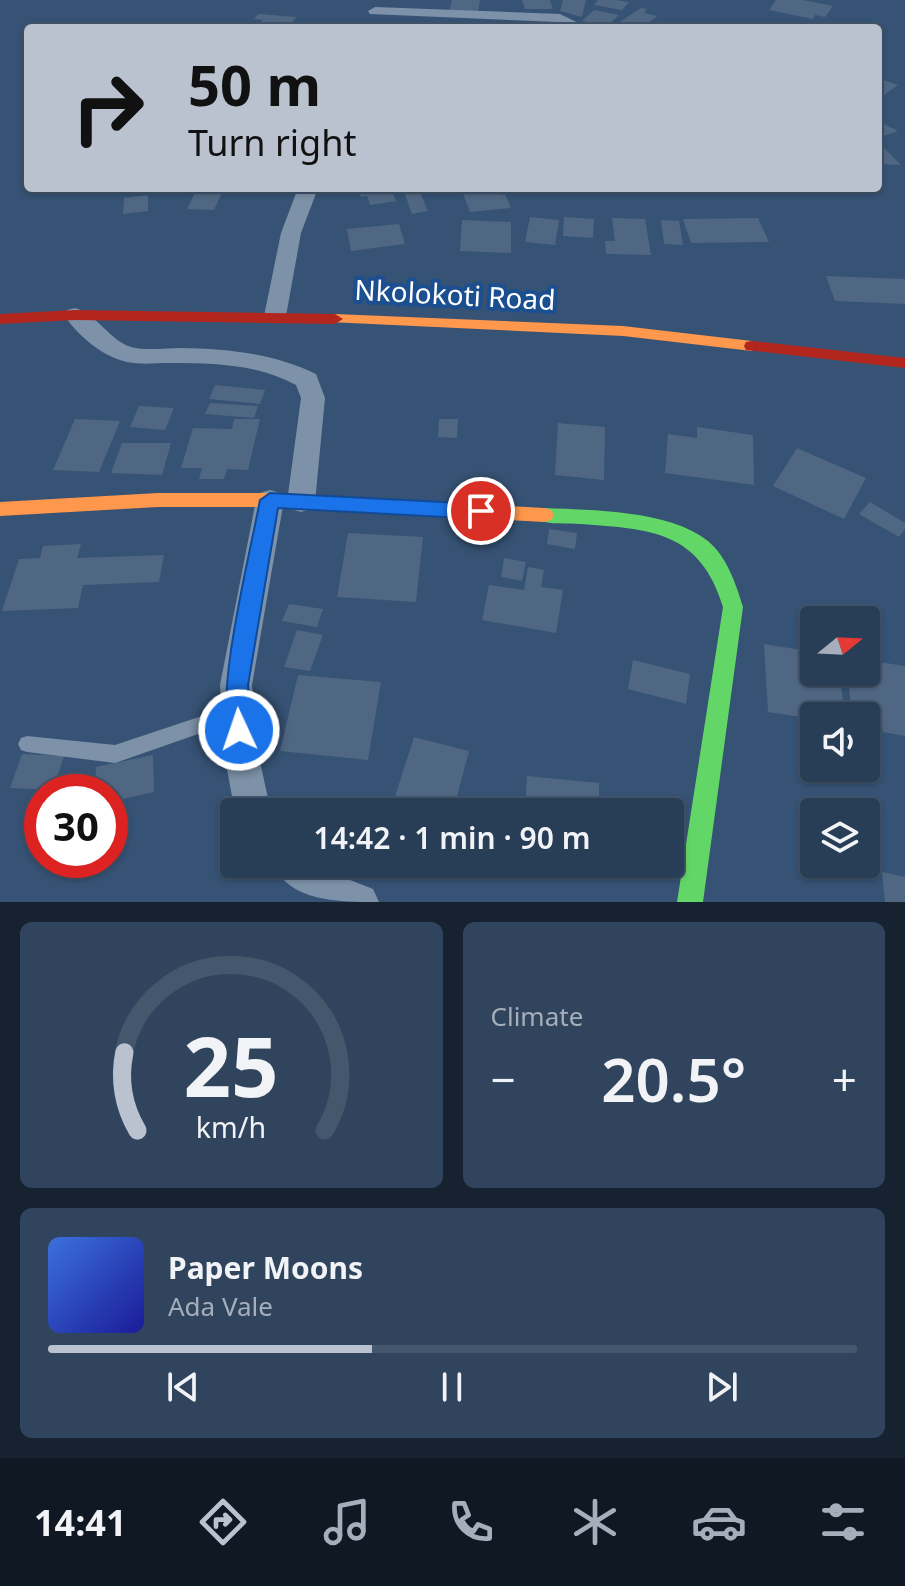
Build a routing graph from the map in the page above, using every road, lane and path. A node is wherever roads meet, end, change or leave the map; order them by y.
1 (377, 5) edge
2 (370, 24) edge
3 (573, 24) edge
4 (306, 192) edge
5 (75, 315) junction
6 (275, 316) junction
7 (0, 319) edge
8 (905, 363) edge
9 (270, 500) junction
10 (301, 502) junction
11 (0, 509) edge
12 (238, 712) junction
13 (27, 744) dead end
14 (250, 798) edge
15 (306, 878) edge
16 (360, 902) edge
17 (690, 902) edge

1 - 2 street
1 - 3 street
4 - 6 street
5 - 6 main road, Nkolokoti Road
5 - 7 main road, Nkolokoti Road
5 - 10 street
6 - 8 main road, Nkolokoti Road
9 - 10 main road
9 - 11 main road
9 - 12 street
10 - 17 main road
12 - 13 lane
12 - 14 street
15 - 16 street

